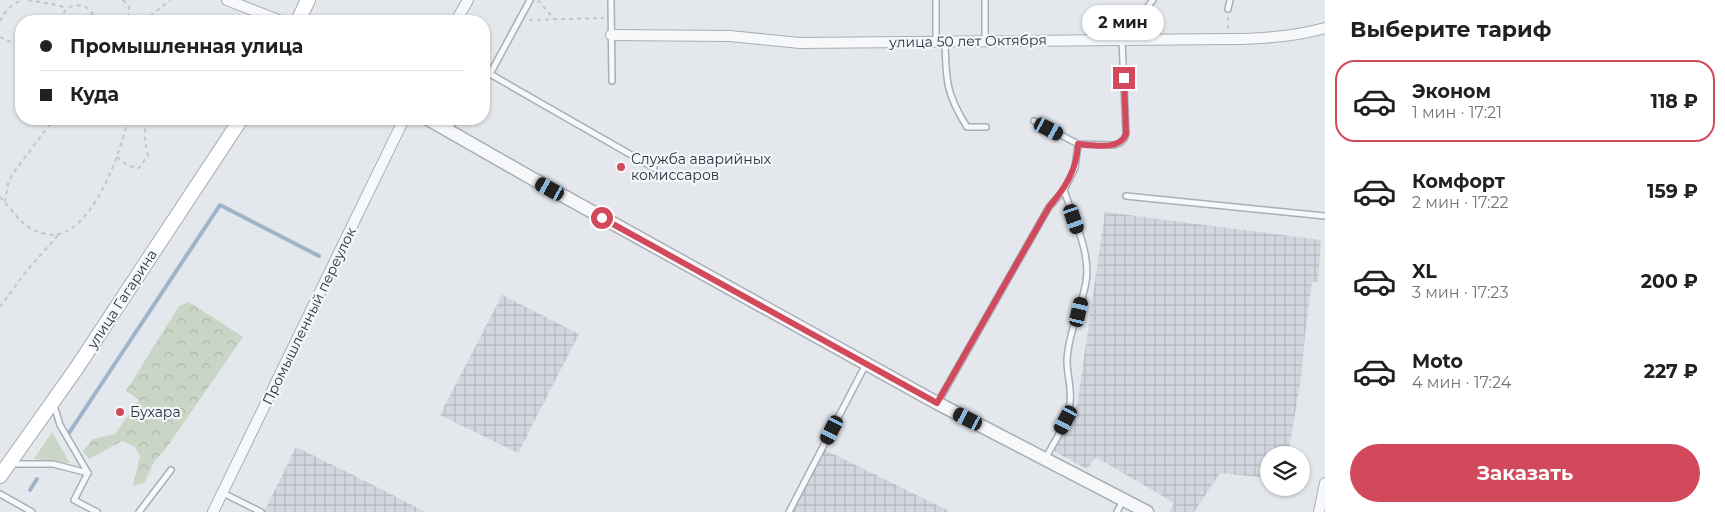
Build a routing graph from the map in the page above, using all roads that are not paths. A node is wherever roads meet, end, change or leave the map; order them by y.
1 (227, 0) edge
2 (308, 0) edge
3 (468, 0) edge
4 (530, 0) edge
5 (611, 0) edge
6 (936, 0) edge
7 (985, 0) edge
8 (1153, 0) edge
9 (1230, 0) edge
10 (1228, 9) road end
11 (266, 15) edge
12 (301, 15) edge
13 (459, 15) edge
14 (1325, 28) edge
15 (611, 35) junction
16 (1127, 40) junction
17 (985, 41) junction
18 (941, 42) junction
19 (490, 74) joint
20 (612, 81) dead end
21 (1034, 121) dead end
22 (237, 125) edge
23 (401, 125) edge
24 (438, 125) edge
25 (452, 125) edge
26 (986, 127) dead end
27 (448, 131) junction
28 (1078, 144) junction
29 (654, 168) dead end
30 (1064, 190) junction
31 (1126, 196) dead end
32 (1325, 216) edge
33 (866, 364) junction
34 (53, 402) junction
35 (937, 403) junction
36 (1045, 459) junction
37 (9, 464) junction
38 (171, 470) dead end
39 (88, 473) junction
40 (0, 476) edge
41 (1325, 482) edge
42 (223, 493) junction
43 (0, 494) edge
44 (1123, 499) junction
45 (32, 512) edge
46 (97, 512) edge
47 (139, 512) edge
48 (213, 512) edge
49 (261, 512) edge
50 (789, 512) edge
51 (1116, 512) edge
52 (1148, 512) edge
53 (1319, 512) edge

1 - 11 street
2 - 12 main road
3 - 13 street
4 - 19 lane
5 - 15 lane
6 - 18 lane
7 - 17 lane
8 - 16 lane
9 - 10 lane
14 - 16 street, улица 50 лет Октября
15 - 18 street, улица 50 лет Октября
15 - 20 lane
16 - 17 street, улица 50 лет Октября
16 - 28 lane
17 - 18 street, улица 50 лет Октября
18 - 26 lane
19 - 29 lane
21 - 28 lane
22 - 34 main road, улица Гагарина
23 - 42 street, Промышленный переулок
24 - 27 street
25 - 27 lane
27 - 33 street
28 - 30 lane
30 - 35 lane
30 - 36 lane
31 - 32 lane
33 - 35 street
33 - 50 lane
34 - 37 main road, улица Гагарина
34 - 39 lane
35 - 36 street
36 - 44 street
37 - 39 lane
37 - 40 main road, улица Гагарина
38 - 47 lane
39 - 46 lane
41 - 53 street
42 - 48 street, Промышленный переулок
42 - 49 lane
43 - 45 lane
44 - 51 lane
44 - 52 street

